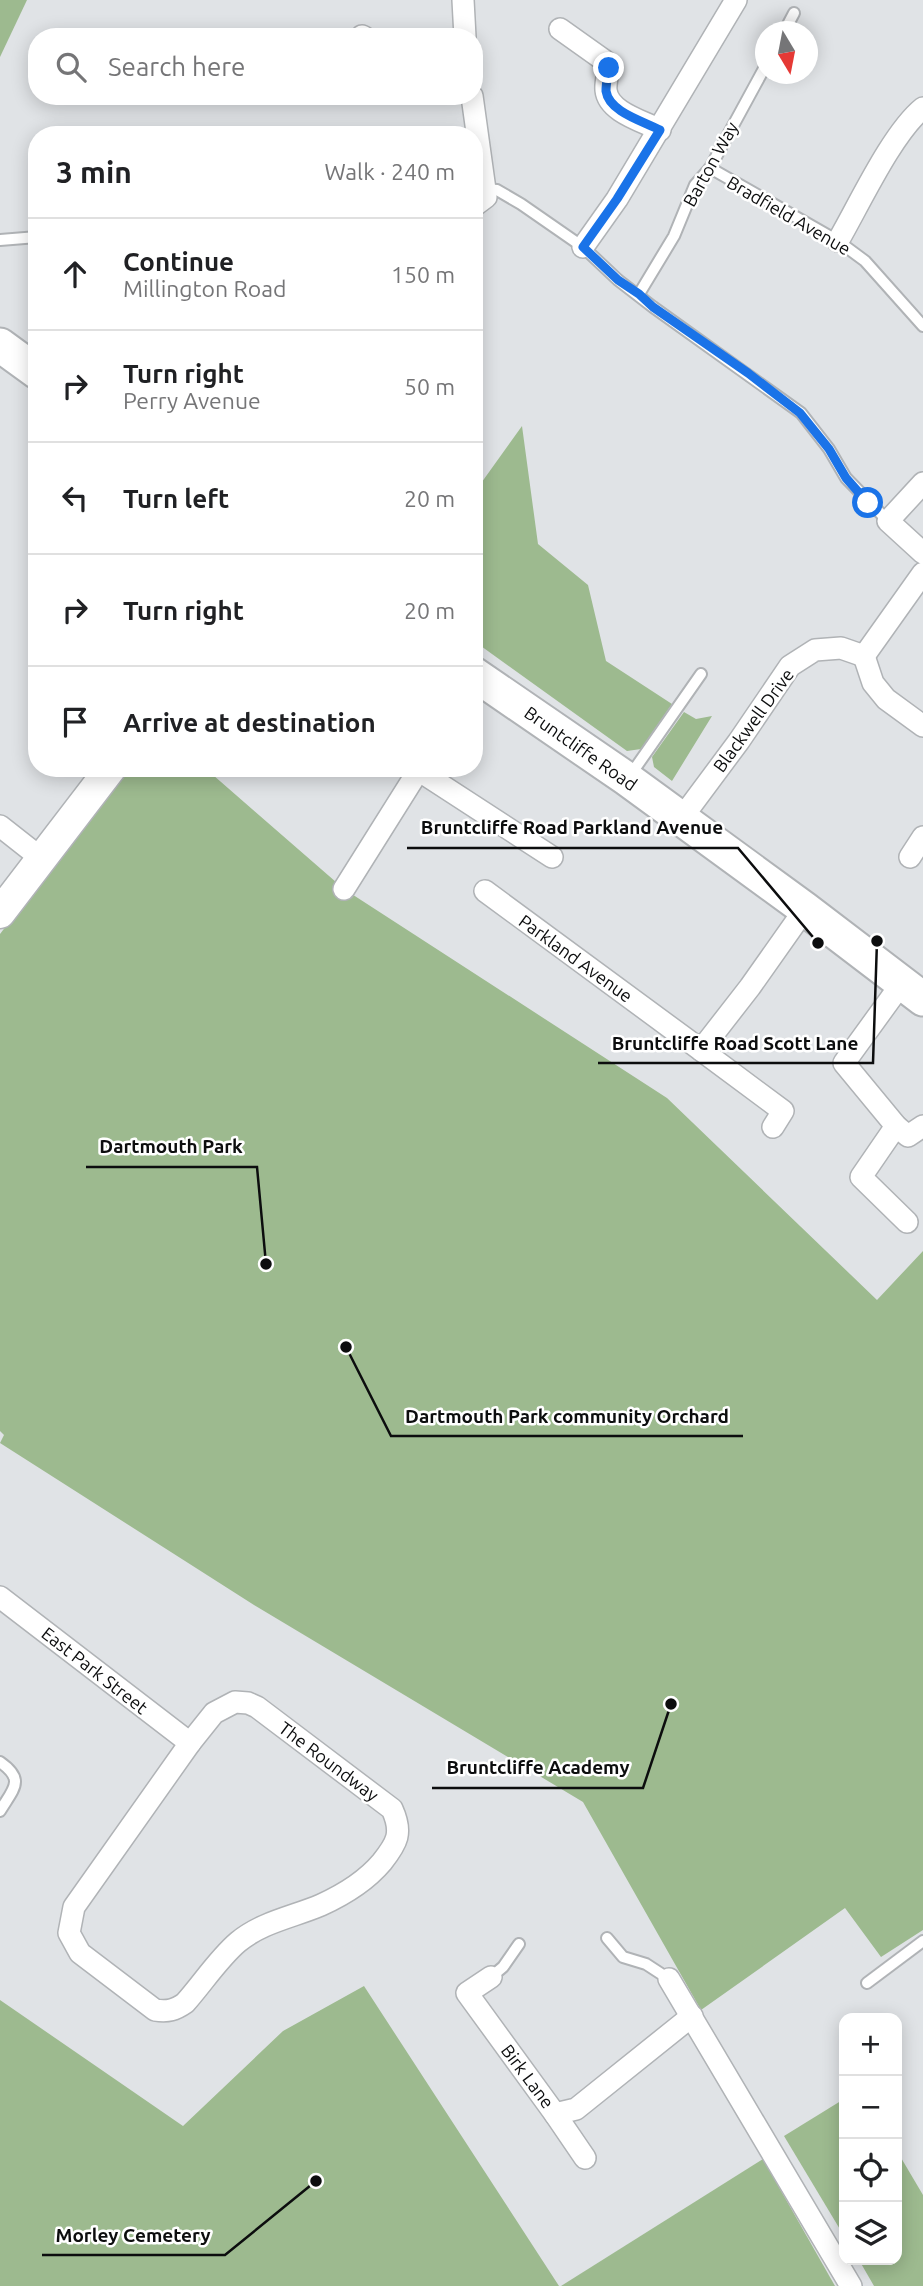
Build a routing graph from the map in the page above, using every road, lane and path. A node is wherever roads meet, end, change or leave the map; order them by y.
1 (463, 0) edge
2 (736, 0) edge
3 (794, 13) dead end
4 (790, 21) edge
5 (464, 28) edge
6 (560, 29) dead end
7 (755, 83) edge
8 (473, 105) edge
9 (923, 108) edge
10 (474, 126) edge
11 (660, 130) junction
12 (710, 168) junction
13 (483, 195) edge
14 (28, 238) edge
15 (0, 240) edge
16 (838, 242) junction
17 (583, 247) junction
18 (639, 294) junction
19 (923, 326) edge
20 (0, 346) edge
21 (28, 366) edge
22 (923, 483) edge
23 (888, 521) junction
24 (923, 553) edge
25 (923, 573) edge
26 (864, 656) junction
27 (701, 674) dead end
28 (483, 685) edge
29 (923, 726) edge
30 (104, 777) edge
31 (414, 777) edge
32 (431, 777) edge
33 (627, 779) junction
34 (681, 819) junction
35 (0, 826) edge
36 (923, 837) edge
37 (552, 857) dead end
38 (910, 857) dead end
39 (42, 859) junction
40 (344, 889) dead end
41 (485, 891) dead end
42 (805, 909) junction
43 (0, 913) edge
44 (912, 991) edge
45 (701, 1050) junction
46 (783, 1112) dead end
47 (896, 1126) junction
48 (923, 1126) edge
49 (907, 1222) dead end
50 (0, 1597) edge
51 (190, 1743) junction
52 (0, 1762) edge
53 (0, 1811) edge
54 (607, 1938) dead end
55 (923, 1941) edge
56 (519, 1944) dead end
57 (491, 1978) joint
58 (669, 1979) joint
59 (867, 1983) dead end
60 (692, 2016) junction
61 (555, 2114) junction
62 (584, 2158) dead end
63 (851, 2286) edge

1 - 5 street
2 - 11 street
3 - 4 lane
6 - 11 street
7 - 12 lane, Barton Way
8 - 10 street
9 - 16 street
11 - 17 street
12 - 16 lane, Bradfield Avenue
12 - 18 lane, Barton Way
13 - 17 lane
14 - 15 lane
16 - 19 lane, Bradfield Avenue
17 - 18 lane
18 - 23 lane
20 - 21 main road
22 - 23 street
23 - 24 street
25 - 26 street
26 - 29 street
26 - 34 street, Blackwell Drive
27 - 33 lane
28 - 33 main road, Bruntcliffe Road
30 - 39 street
31 - 40 street
32 - 37 street
33 - 34 main road, Bruntcliffe Road
34 - 42 main road, Bruntcliffe Road
35 - 39 street
36 - 38 street
39 - 43 street
41 - 45 street, Parkland Avenue
42 - 44 main road, Bruntcliffe Road
42 - 45 street
44 - 47 street
45 - 46 street, Parkland Avenue
47 - 48 street
47 - 49 street
50 - 51 street, East Park Street
51 - 51 street, The Roundway
52 - 53 lane
54 - 58 lane
55 - 59 lane
56 - 57 lane
57 - 61 street, Birk Lane
58 - 60 street
60 - 61 street, Birk Lane
60 - 63 street
61 - 62 street

